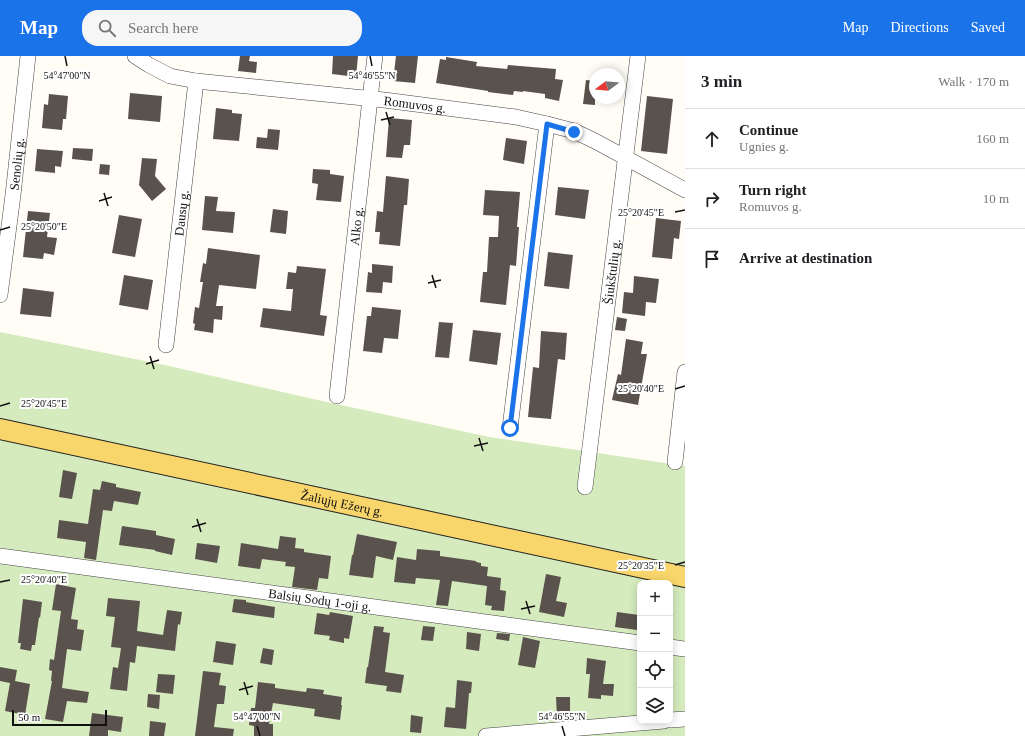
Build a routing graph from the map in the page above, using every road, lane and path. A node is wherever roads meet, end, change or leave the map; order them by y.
1 (28, 56) edge
2 (135, 56) edge
3 (376, 56) edge
4 (638, 56) edge
5 (196, 81) junction
6 (370, 99) junction
7 (547, 124) junction
8 (626, 159) junction
9 (685, 190) edge
10 (0, 295) edge
11 (166, 345) dead end
12 (685, 372) edge
13 (337, 396) dead end
14 (510, 428) dead end
15 (0, 429) edge
16 (675, 462) dead end
17 (585, 487) dead end
18 (0, 556) edge
19 (685, 577) edge
20 (637, 643) edge
21 (673, 647) edge
22 (685, 649) edge
23 (685, 719) edge
24 (673, 720) edge
25 (637, 723) edge
26 (486, 736) edge

1 - 10 street, Senolių g.
2 - 5 street, Romuvos g.
3 - 6 street, Alko g.
4 - 8 street, Šiukštulių g.
5 - 6 street, Romuvos g.
5 - 11 street, Dausų g.
6 - 7 street, Romuvos g.
6 - 13 street, Alko g.
7 - 8 street, Romuvos g.
7 - 14 street
8 - 9 street, Romuvos g.
8 - 17 street, Šiukštulių g.
12 - 16 street
15 - 19 main road, Žaliųjų Ežerų g.
18 - 20 street, Balsių Sodų 1-oji g.
21 - 22 street
23 - 24 street
25 - 26 street

